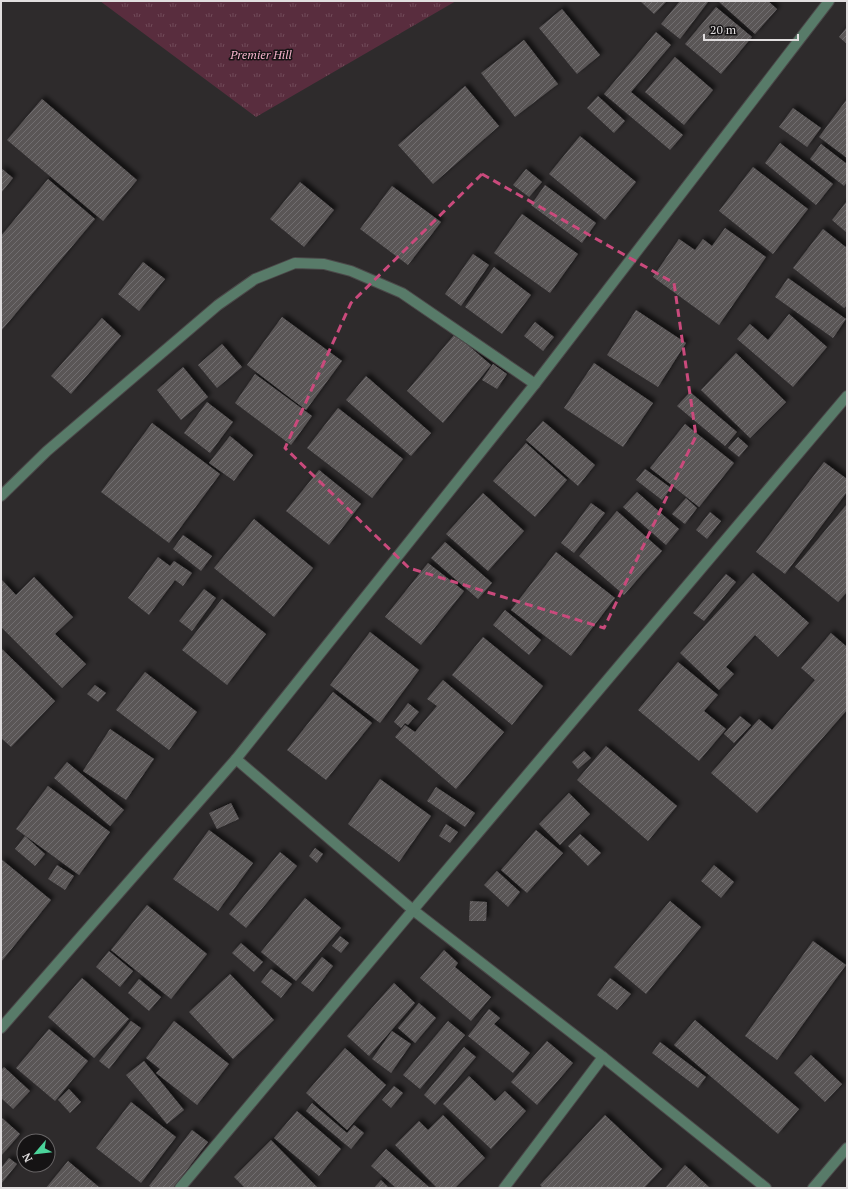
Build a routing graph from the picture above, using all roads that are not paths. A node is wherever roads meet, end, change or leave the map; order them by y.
1 (829, 1) edge
2 (535, 384) junction
3 (847, 396) edge
4 (1, 496) edge
5 (236, 759) junction
6 (413, 910) junction
7 (1, 1028) edge
8 (603, 1058) junction
9 (847, 1148) edge
10 (180, 1188) edge
11 (504, 1188) edge
12 (766, 1188) edge
13 (812, 1188) edge

1 - 2 street
2 - 4 street
2 - 5 street
3 - 6 street
5 - 6 street
5 - 7 street
6 - 8 street
6 - 10 street
8 - 11 street
8 - 12 street
9 - 13 street

